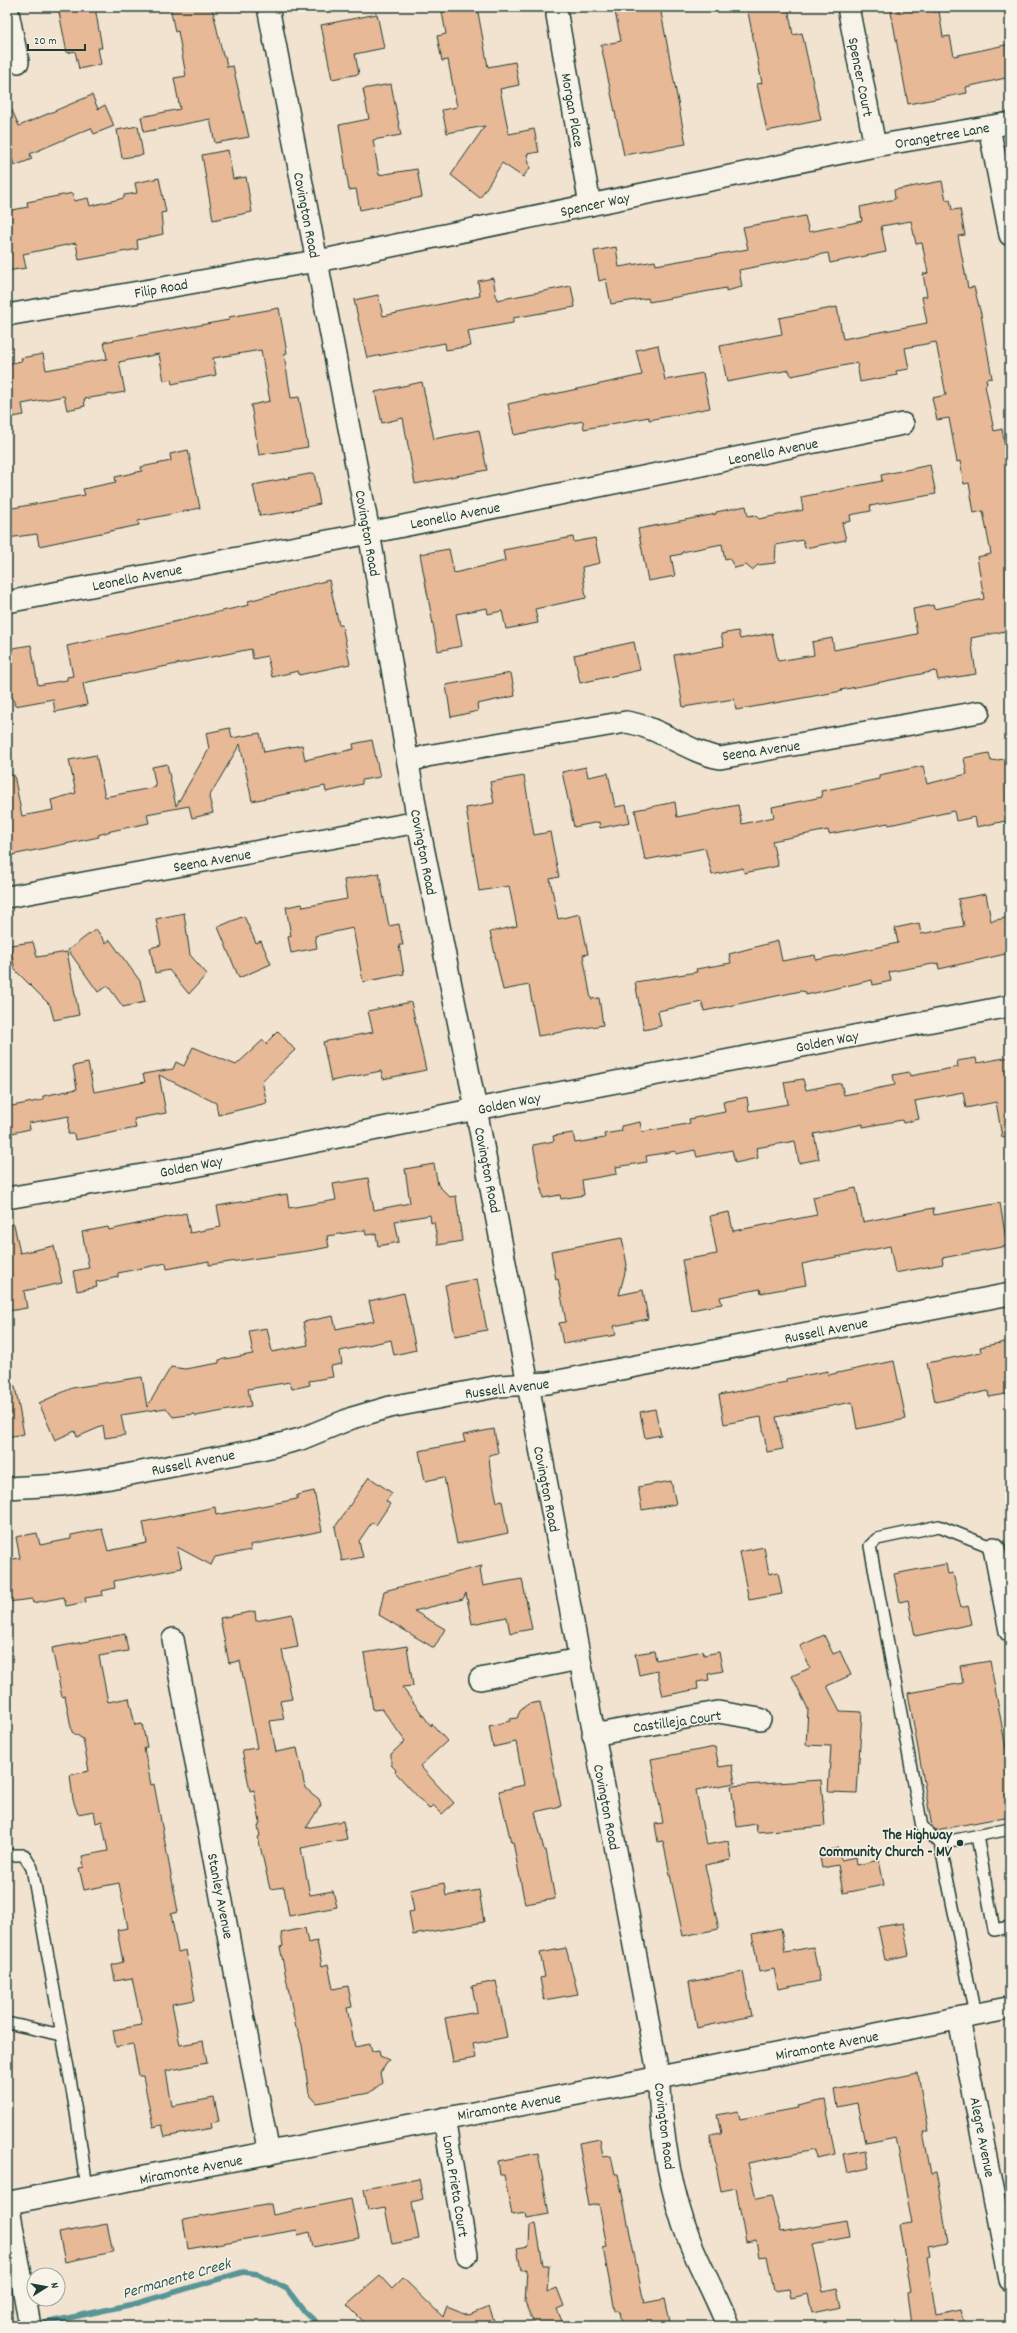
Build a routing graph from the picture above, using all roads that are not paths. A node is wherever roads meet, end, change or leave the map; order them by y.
1 (7, 7) edge
2 (268, 7) edge
3 (848, 7) edge
4 (557, 15) dead end
5 (18, 62) dead end
6 (1010, 123) edge
7 (989, 127) junction
8 (875, 146) junction
9 (590, 205) junction
10 (1010, 235) edge
11 (315, 261) junction
12 (7, 315) edge
13 (903, 424) dead end
14 (369, 532) junction
15 (7, 602) edge
16 (979, 712) dead end
17 (408, 762) junction
18 (418, 822) junction
19 (7, 897) edge
20 (1010, 1006) edge
21 (476, 1109) junction
22 (7, 1198) edge
23 (1010, 1294) edge
24 (528, 1384) junction
25 (7, 1488) edge
26 (994, 1548) joint
27 (1010, 1631) edge
28 (173, 1639) dead end
29 (579, 1659) junction
30 (480, 1679) dead end
31 (760, 1718) dead end
32 (594, 1735) junction
33 (1010, 1829) edge
34 (977, 1836) junction
35 (940, 1843) junction
36 (7, 1855) edge
37 (1010, 1927) edge
38 (1010, 2008) edge
39 (967, 2017) junction
40 (7, 2023) edge
41 (62, 2035) junction
42 (659, 2078) junction
43 (444, 2118) junction
44 (269, 2154) junction
45 (87, 2188) junction
46 (7, 2203) edge
47 (467, 2255) dead end
48 (1010, 2280) edge
49 (30, 2326) edge
50 (728, 2326) edge

1 - 5 street
2 - 11 street, Covington Road
3 - 8 street, Spencer Court
4 - 9 street, Morgan Place
6 - 7 street, Orangetree Lane
7 - 8 street, Orangetree Lane
7 - 10 street
8 - 9 street, Spencer Way
9 - 11 street, Spencer Way
11 - 12 street, Filip Road
11 - 14 street, Covington Road
13 - 14 street, Leonello Avenue
14 - 15 street, Leonello Avenue
14 - 17 street, Covington Road
16 - 17 street, Seena Avenue
17 - 18 street, Covington Road
18 - 19 street, Seena Avenue
18 - 21 street, Covington Road
20 - 21 street, Golden Way
21 - 22 street, Golden Way
21 - 24 street, Covington Road
23 - 24 street, Russell Avenue
24 - 25 street, Russell Avenue
24 - 29 street, Covington Road
26 - 27 street
26 - 35 lane
28 - 44 street, Stanley Avenue
29 - 30 street
29 - 32 street, Covington Road
31 - 32 street, Castilleja Court
32 - 42 street, Covington Road
33 - 34 lane
34 - 35 lane
34 - 37 lane
35 - 39 lane
36 - 41 lane
38 - 39 street, Miramonte Avenue
39 - 42 street, Miramonte Avenue
39 - 48 street, Alegre Avenue
40 - 41 lane
41 - 45 lane
42 - 43 street, Miramonte Avenue
42 - 50 street, Covington Road
43 - 44 street, Miramonte Avenue
43 - 47 street, Loma Prieta Court
44 - 45 street, Miramonte Avenue
45 - 46 street, Miramonte Avenue
46 - 49 street

